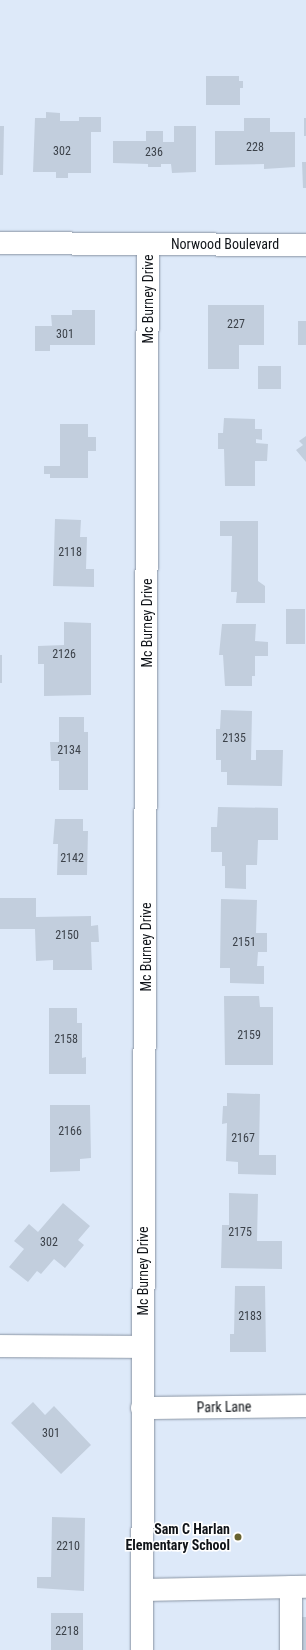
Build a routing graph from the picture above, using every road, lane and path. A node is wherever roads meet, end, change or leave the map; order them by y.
1 (0, 243) edge
2 (148, 244) junction
3 (306, 245) edge
4 (0, 1346) edge
5 (143, 1347) junction
6 (306, 1406) edge
7 (142, 1408) junction
8 (298, 1587) edge
9 (143, 1590) junction
10 (142, 1650) edge
11 (291, 1650) edge

1 - 2 street, Norwood Boulevard
2 - 3 street, Norwood Boulevard
2 - 5 street, Mc Burney Drive
4 - 5 street
5 - 7 street, Mc Burney Drive
6 - 7 street, Park Lane
7 - 9 street, Mc Burney Drive
8 - 9 street
8 - 11 street
9 - 10 street, Mc Burney Drive

